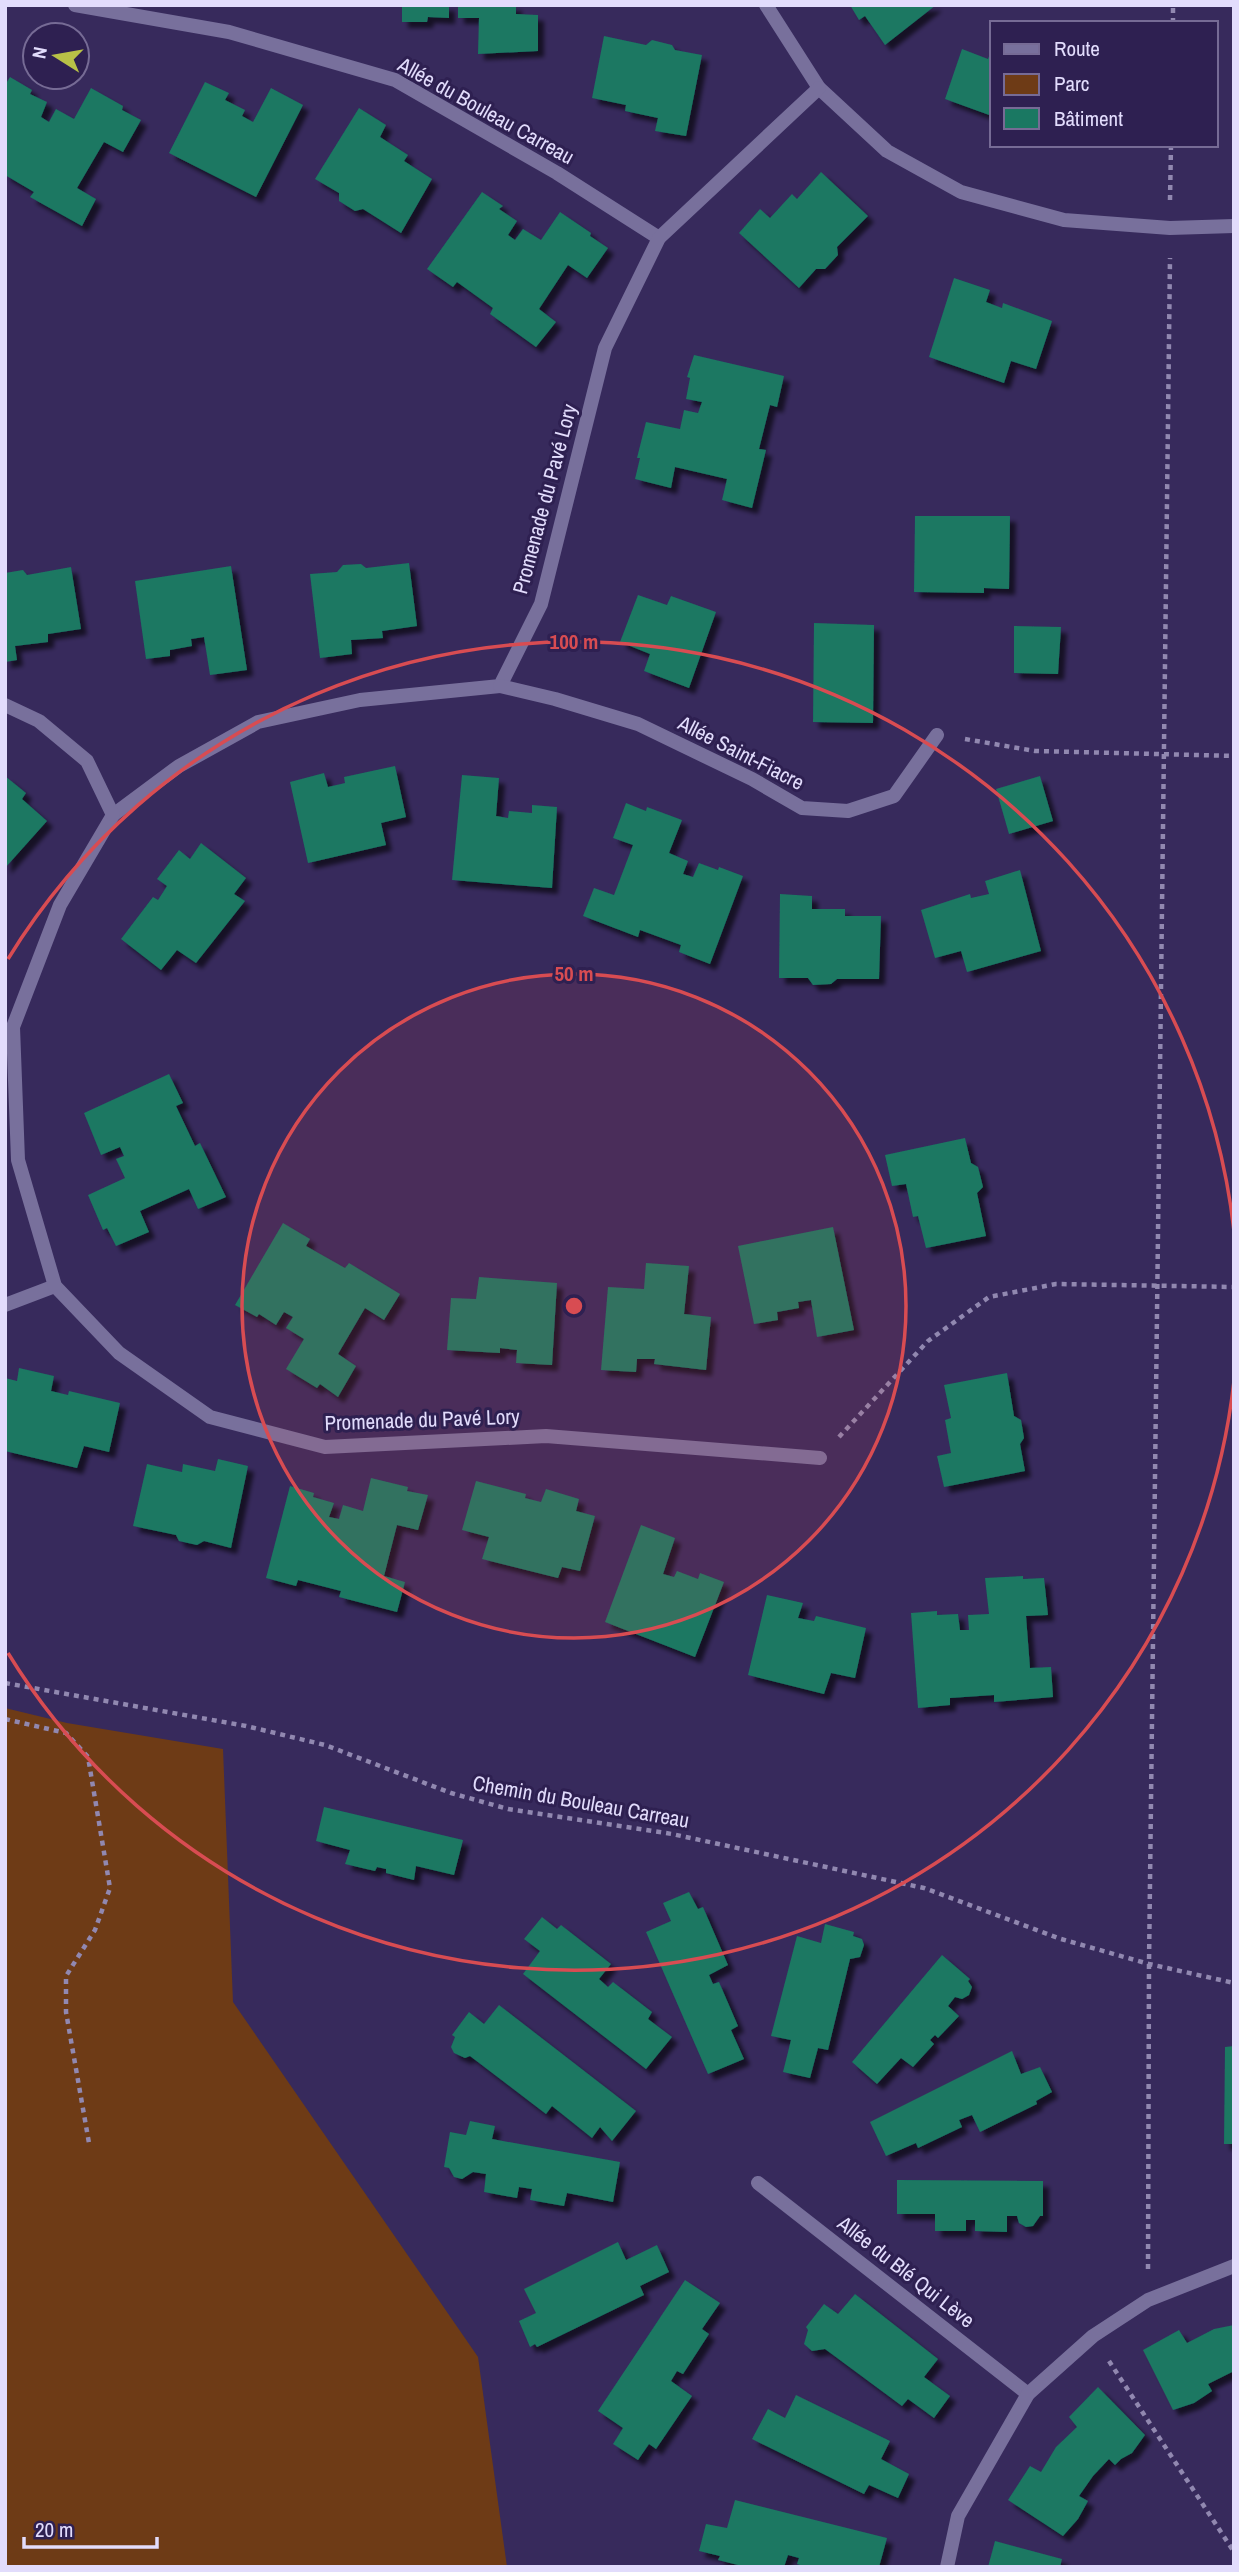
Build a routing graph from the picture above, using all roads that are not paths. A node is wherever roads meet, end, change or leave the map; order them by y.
1 (75, 5) edge
2 (766, 5) edge
3 (819, 88) junction
4 (1234, 226) edge
5 (659, 238) junction
6 (500, 687) junction
7 (5, 705) edge
8 (937, 735) road end
9 (113, 815) junction
10 (55, 1286) junction
11 (5, 1305) edge
12 (820, 1458) road end
13 (758, 2183) dead end
14 (1234, 2266) edge
15 (1028, 2394) junction
16 (947, 2567) edge

1 - 5 street, Allée du Bouleau Carreau
2 - 3 street
3 - 4 street
3 - 5 street, Promenade du Pavé Lory
5 - 6 street, Promenade du Pavé Lory
6 - 8 street, Allée Saint-Fiacre
6 - 9 street, Promenade du Pavé Lory
7 - 9 street
9 - 10 street, Promenade du Pavé Lory
10 - 11 street
10 - 12 street, Promenade du Pavé Lory
13 - 15 street, Allée du Blé Qui Lève
14 - 15 street
15 - 16 street

